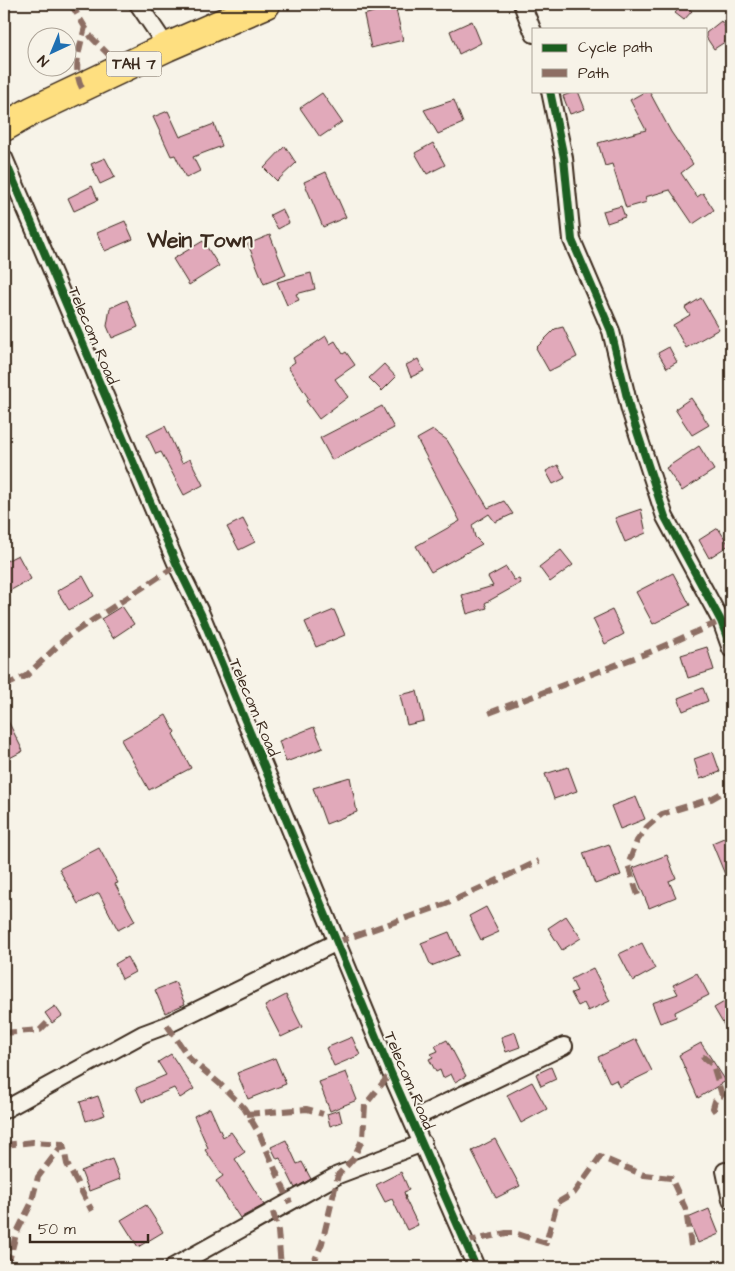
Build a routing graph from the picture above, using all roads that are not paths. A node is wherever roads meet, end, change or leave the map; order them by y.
1 (138, 4) edge
2 (266, 4) edge
3 (522, 4) edge
4 (532, 29) edge
5 (167, 47) junction
6 (550, 92) edge
7 (4, 127) edge
8 (4, 158) edge
9 (731, 649) edge
10 (337, 942) junction
11 (564, 1046) dead end
12 (4, 1110) edge
13 (412, 1119) junction
14 (423, 1143) junction
15 (725, 1171) dead end
16 (731, 1200) edge
17 (173, 1267) edge
18 (476, 1267) edge

1 - 5 street
2 - 5 highway, TAH 7
3 - 4 street
5 - 7 highway, TAH 7
6 - 9 street
8 - 10 street, Telecom Road
10 - 12 street
10 - 13 street, Telecom Road
11 - 13 street
13 - 14 street, Telecom Road
14 - 17 street
14 - 18 street, Telecom Road
15 - 16 street

